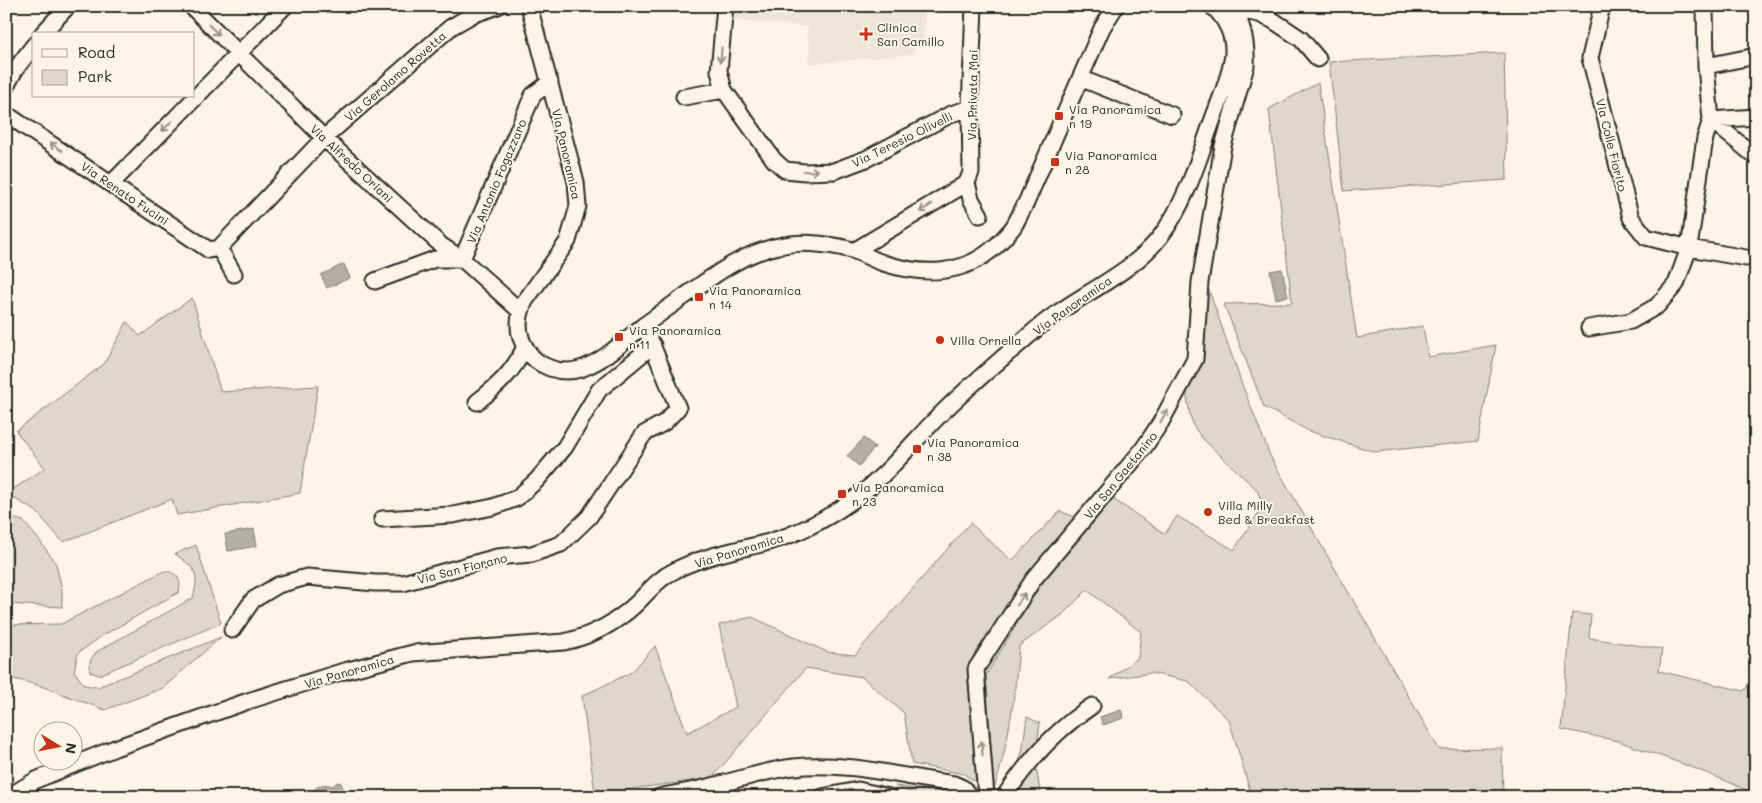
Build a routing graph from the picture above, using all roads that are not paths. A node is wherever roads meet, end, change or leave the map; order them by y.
1 (68, 6) edge
2 (190, 6) edge
3 (285, 6) edge
4 (498, 6) edge
5 (529, 6) edge
6 (726, 6) edge
7 (974, 6) edge
8 (1115, 6) edge
9 (1602, 6) edge
10 (1705, 6) edge
11 (1228, 9) edge
12 (44, 32) edge
13 (32, 47) edge
14 (238, 53) junction
15 (1756, 56) edge
16 (1318, 59) dead end
17 (1706, 66) junction
18 (11, 68) edge
19 (1080, 78) junction
20 (550, 82) junction
21 (6, 86) edge
22 (724, 90) junction
23 (684, 96) dead end
24 (195, 97) edge
25 (194, 98) edge
26 (970, 108) junction
27 (6, 114) edge
28 (1172, 115) dead end
29 (1756, 117) edge
30 (1711, 120) junction
31 (324, 138) junction
32 (1756, 157) edge
33 (967, 183) junction
34 (111, 184) junction
35 (980, 216) dead end
36 (219, 248) junction
37 (1688, 248) junction
38 (854, 251) junction
39 (1746, 258) dead end
40 (462, 259) junction
41 (234, 274) dead end
42 (375, 282) dead end
43 (520, 312) junction
44 (644, 325) junction
45 (1589, 328) dead end
46 (653, 345) junction
47 (525, 347) junction
48 (477, 402) dead end
49 (382, 519) dead end
50 (232, 630) dead end
51 (1092, 706) dead end
52 (8, 797) edge
53 (659, 797) edge
54 (822, 797) edge
55 (889, 797) edge
56 (970, 797) edge
57 (986, 797) edge
58 (1004, 797) edge

1 - 12 street
2 -> 14 street, Via Alfredo Oriani
3 - 14 street
4 - 31 street, Via Gerolamo Rovetta
5 - 20 street, Via Panoramica
6 -> 22 street, Via Teresio Olivelli
7 - 26 street, Via Privata Mai
8 - 19 street, Via Panoramica
9 - 37 street, Via Colle Fiorito
10 - 17 street
11 - 16 street
11 - 52 street, Via Panoramica
57 -> 11 street, Via San Gaetanino
13 - 18 street
14 -> 24 street
14 - 31 street, Via Alfredo Oriani
15 - 17 street
17 - 30 street
18 - 21 street
19 - 28 street
19 - 38 street, Via Panoramica
20 - 40 street, Via Antonio Fogazzaro
20 - 43 street, Via Panoramica
22 - 23 street
22 -> 26 street, Via Teresio Olivelli
25 -> 34 street
26 - 33 street, Via Privata Mai
34 -> 27 street, Via Renato Fucini
29 - 30 street
30 - 32 street
30 - 37 street
31 - 36 street, Via Gerolamo Rovetta
31 - 40 street, Via Alfredo Oriani
33 - 35 street, Via Privata Mai
33 -> 38 street
34 - 36 street, Via Renato Fucini
36 - 41 street
37 - 39 street, Via Colle Fiorito
37 - 45 street
38 - 44 street, Via Panoramica
40 - 42 street, Via Antonio Fogazzaro
40 - 43 street, Via Alfredo Oriani
43 - 47 street, Via Panoramica
44 - 46 street, Via San Fiorano
44 - 47 street, Via Panoramica
46 - 49 street
46 - 50 street, Via San Fiorano
47 - 48 street
51 - 58 street
53 - 56 street
54 - 55 street

